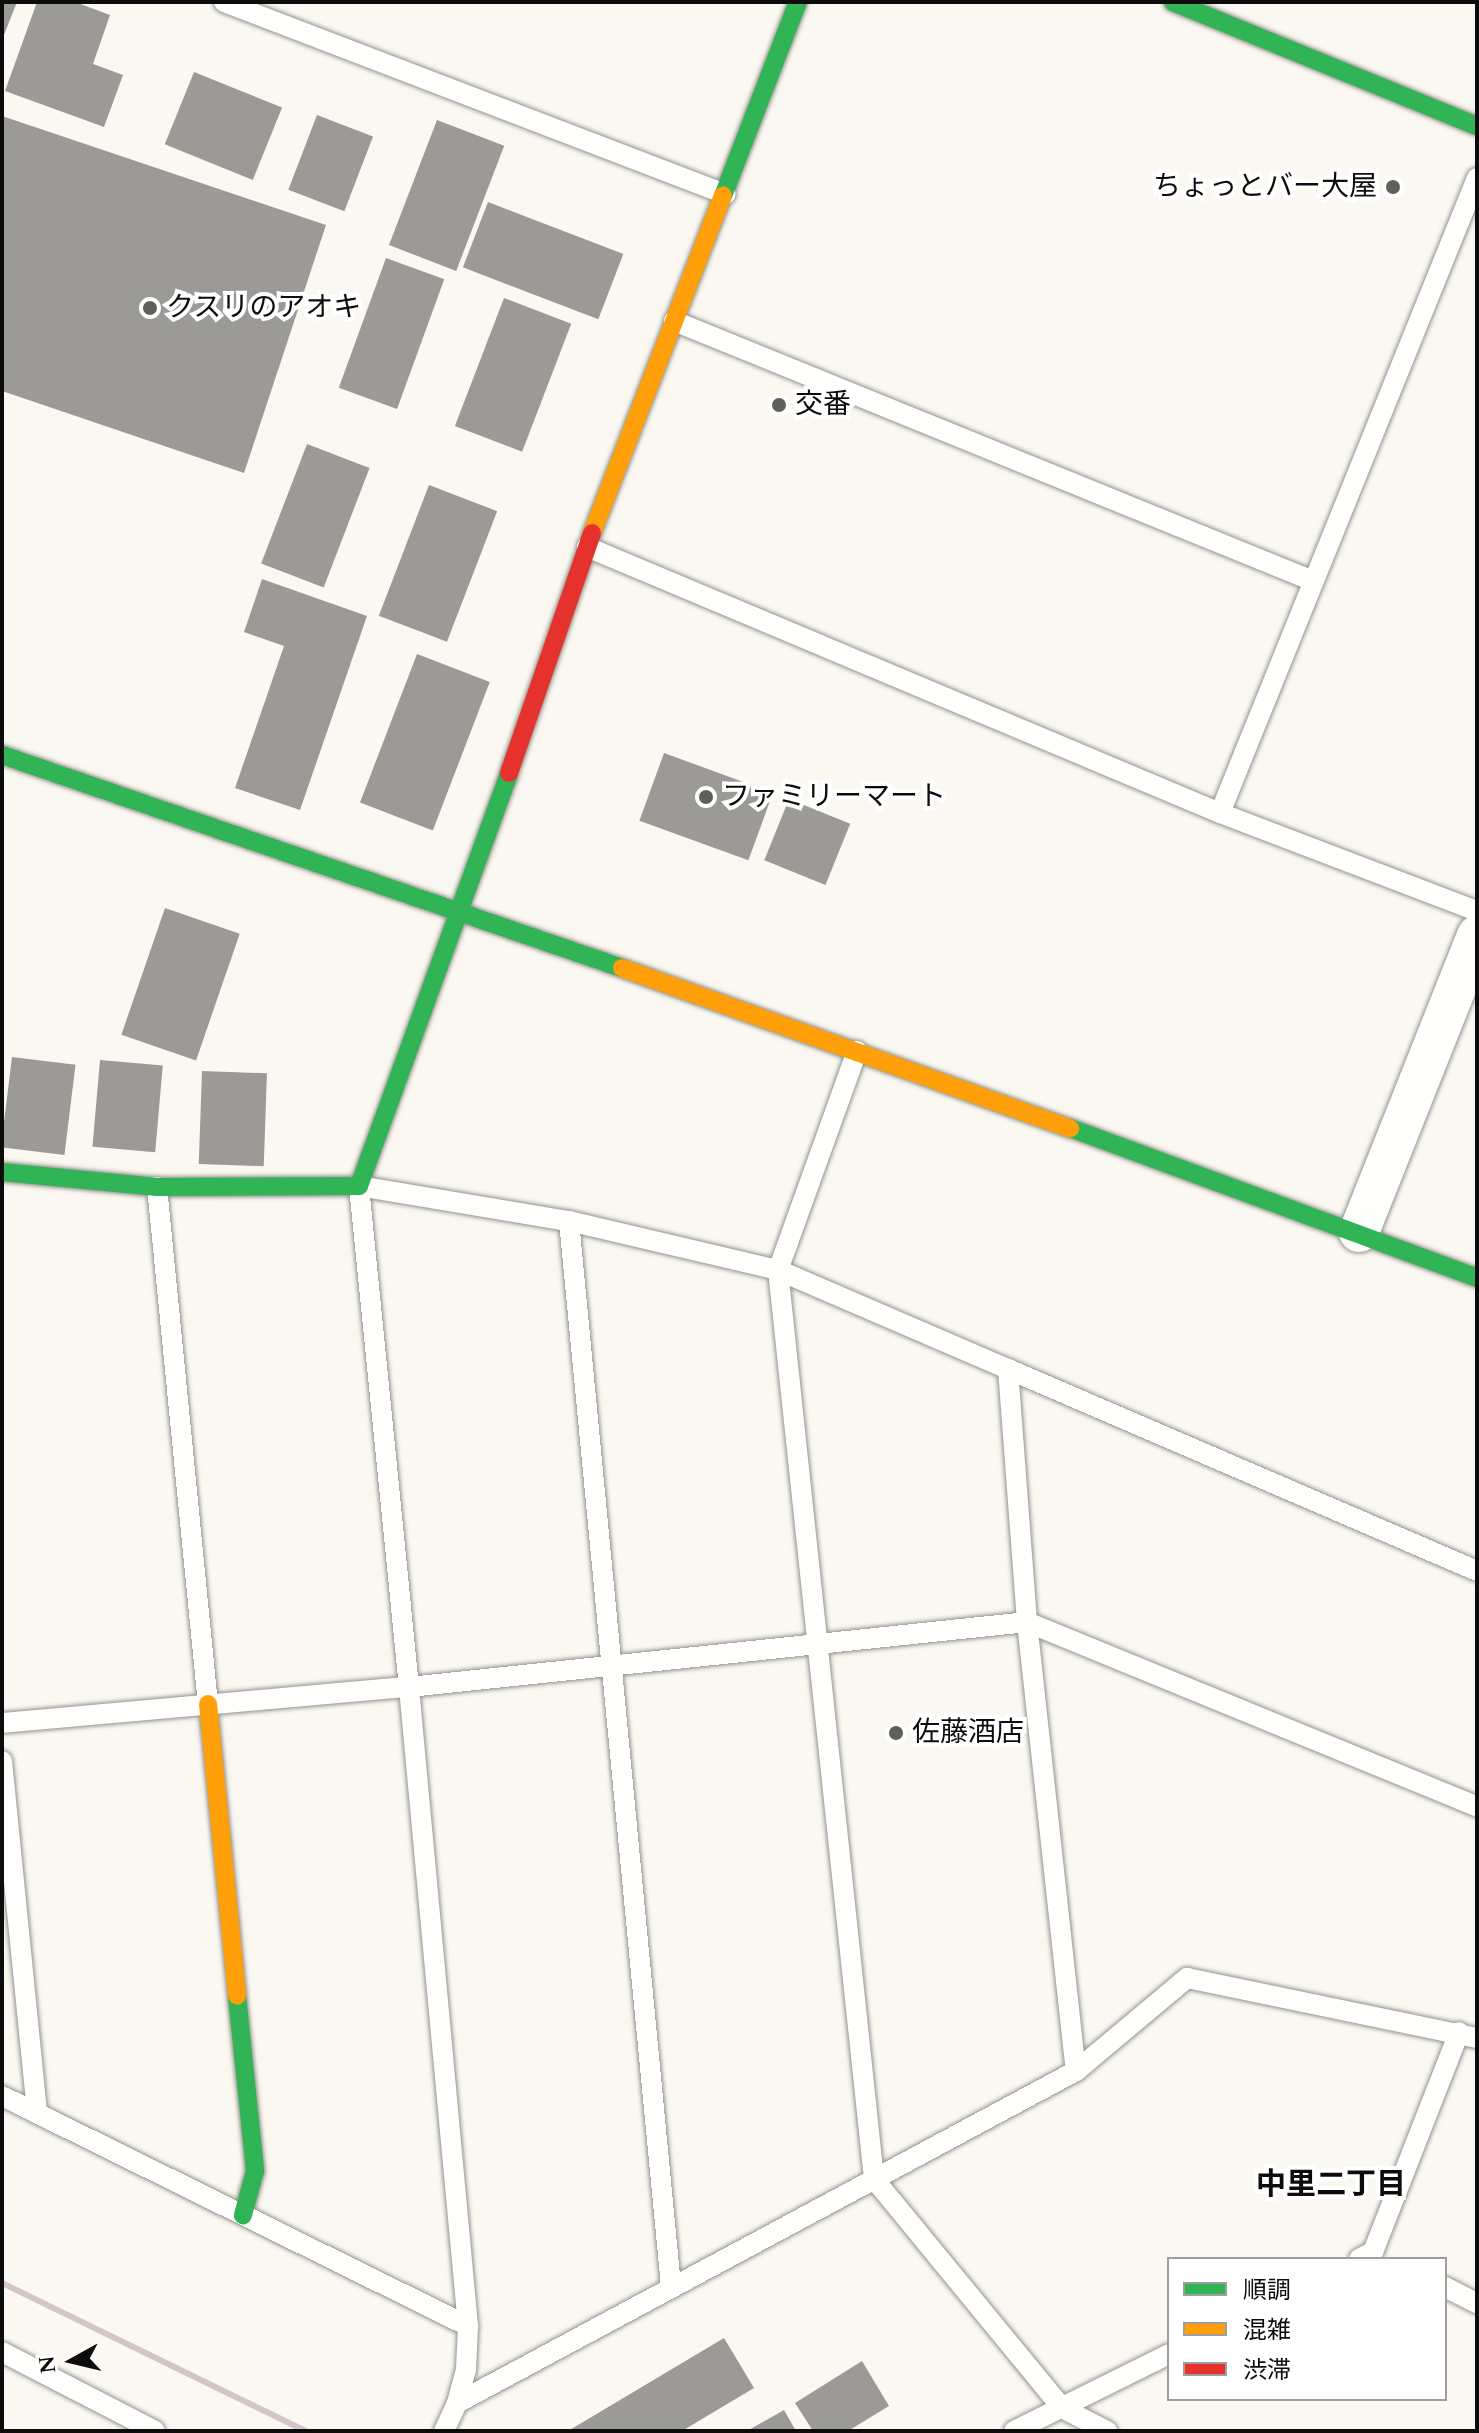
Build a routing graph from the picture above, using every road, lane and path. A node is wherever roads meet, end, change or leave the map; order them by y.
1 (224, 2) edge
2 (798, 2) edge
3 (1173, 2) edge
4 (1477, 126) edge
5 (1477, 178) edge
6 (725, 194) junction
7 (674, 321) junction
8 (587, 547) junction
9 (1313, 581) junction
10 (2, 755) edge
11 (1220, 813) junction
12 (461, 910) junction
13 (1477, 911) edge
14 (1477, 936) edge
15 (857, 1051) junction
16 (2, 1172) edge
17 (359, 1186) junction
18 (157, 1187) junction
19 (569, 1221) junction
20 (1359, 1232) junction
21 (778, 1270) junction
22 (1477, 1278) edge
23 (1008, 1369) junction
24 (1477, 1571) edge
25 (1027, 1622) junction
26 (816, 1645) junction
27 (610, 1667) junction
28 (409, 1687) junction
29 (208, 1704) junction
30 (2, 1723) edge
31 (2, 1761) edge
32 (1477, 1807) edge
33 (1468, 2035) edge
34 (1076, 2071) junction
35 (2, 2096) edge
36 (37, 2113) junction
37 (874, 2179) junction
38 (243, 2215) junction
39 (1373, 2257) edge
40 (671, 2287) junction
41 (1447, 2288) edge
42 (1477, 2303) edge
43 (468, 2326) junction
44 (2, 2352) edge
45 (1167, 2355) edge
46 (457, 2403) junction
47 (1062, 2408) junction
48 (155, 2431) edge
49 (444, 2431) edge
50 (1014, 2431) edge
51 (1107, 2431) edge

1 - 6 lane
2 - 6 street
3 - 4 street
5 - 9 lane
6 - 7 street
7 - 8 street
7 - 9 lane
8 - 11 lane
8 - 12 street
9 - 11 lane
10 - 12 street
11 - 13 lane
12 - 15 street
12 - 17 street
14 - 20 street
15 - 20 street
15 - 21 lane
16 - 18 street
17 - 18 street
17 - 19 lane
17 - 28 lane
18 - 29 lane
19 - 21 lane
19 - 27 lane
20 - 22 street
21 - 23 lane
21 - 26 lane
23 - 24 lane
23 - 25 lane
25 - 26 lane
25 - 32 lane
25 - 34 lane
26 - 27 lane
26 - 37 lane
27 - 28 lane
27 - 40 lane
28 - 29 lane
28 - 43 lane
29 - 30 lane
29 - 38 street
31 - 36 lane
33 - 34 lane
33 - 39 lane
34 - 37 lane
35 - 36 lane
36 - 38 lane
37 - 40 lane
37 - 47 lane
38 - 43 lane
40 - 46 lane
41 - 42 lane
43 - 46 lane
44 - 48 lane
45 - 47 lane
46 - 49 lane
47 - 50 lane
47 - 51 lane

